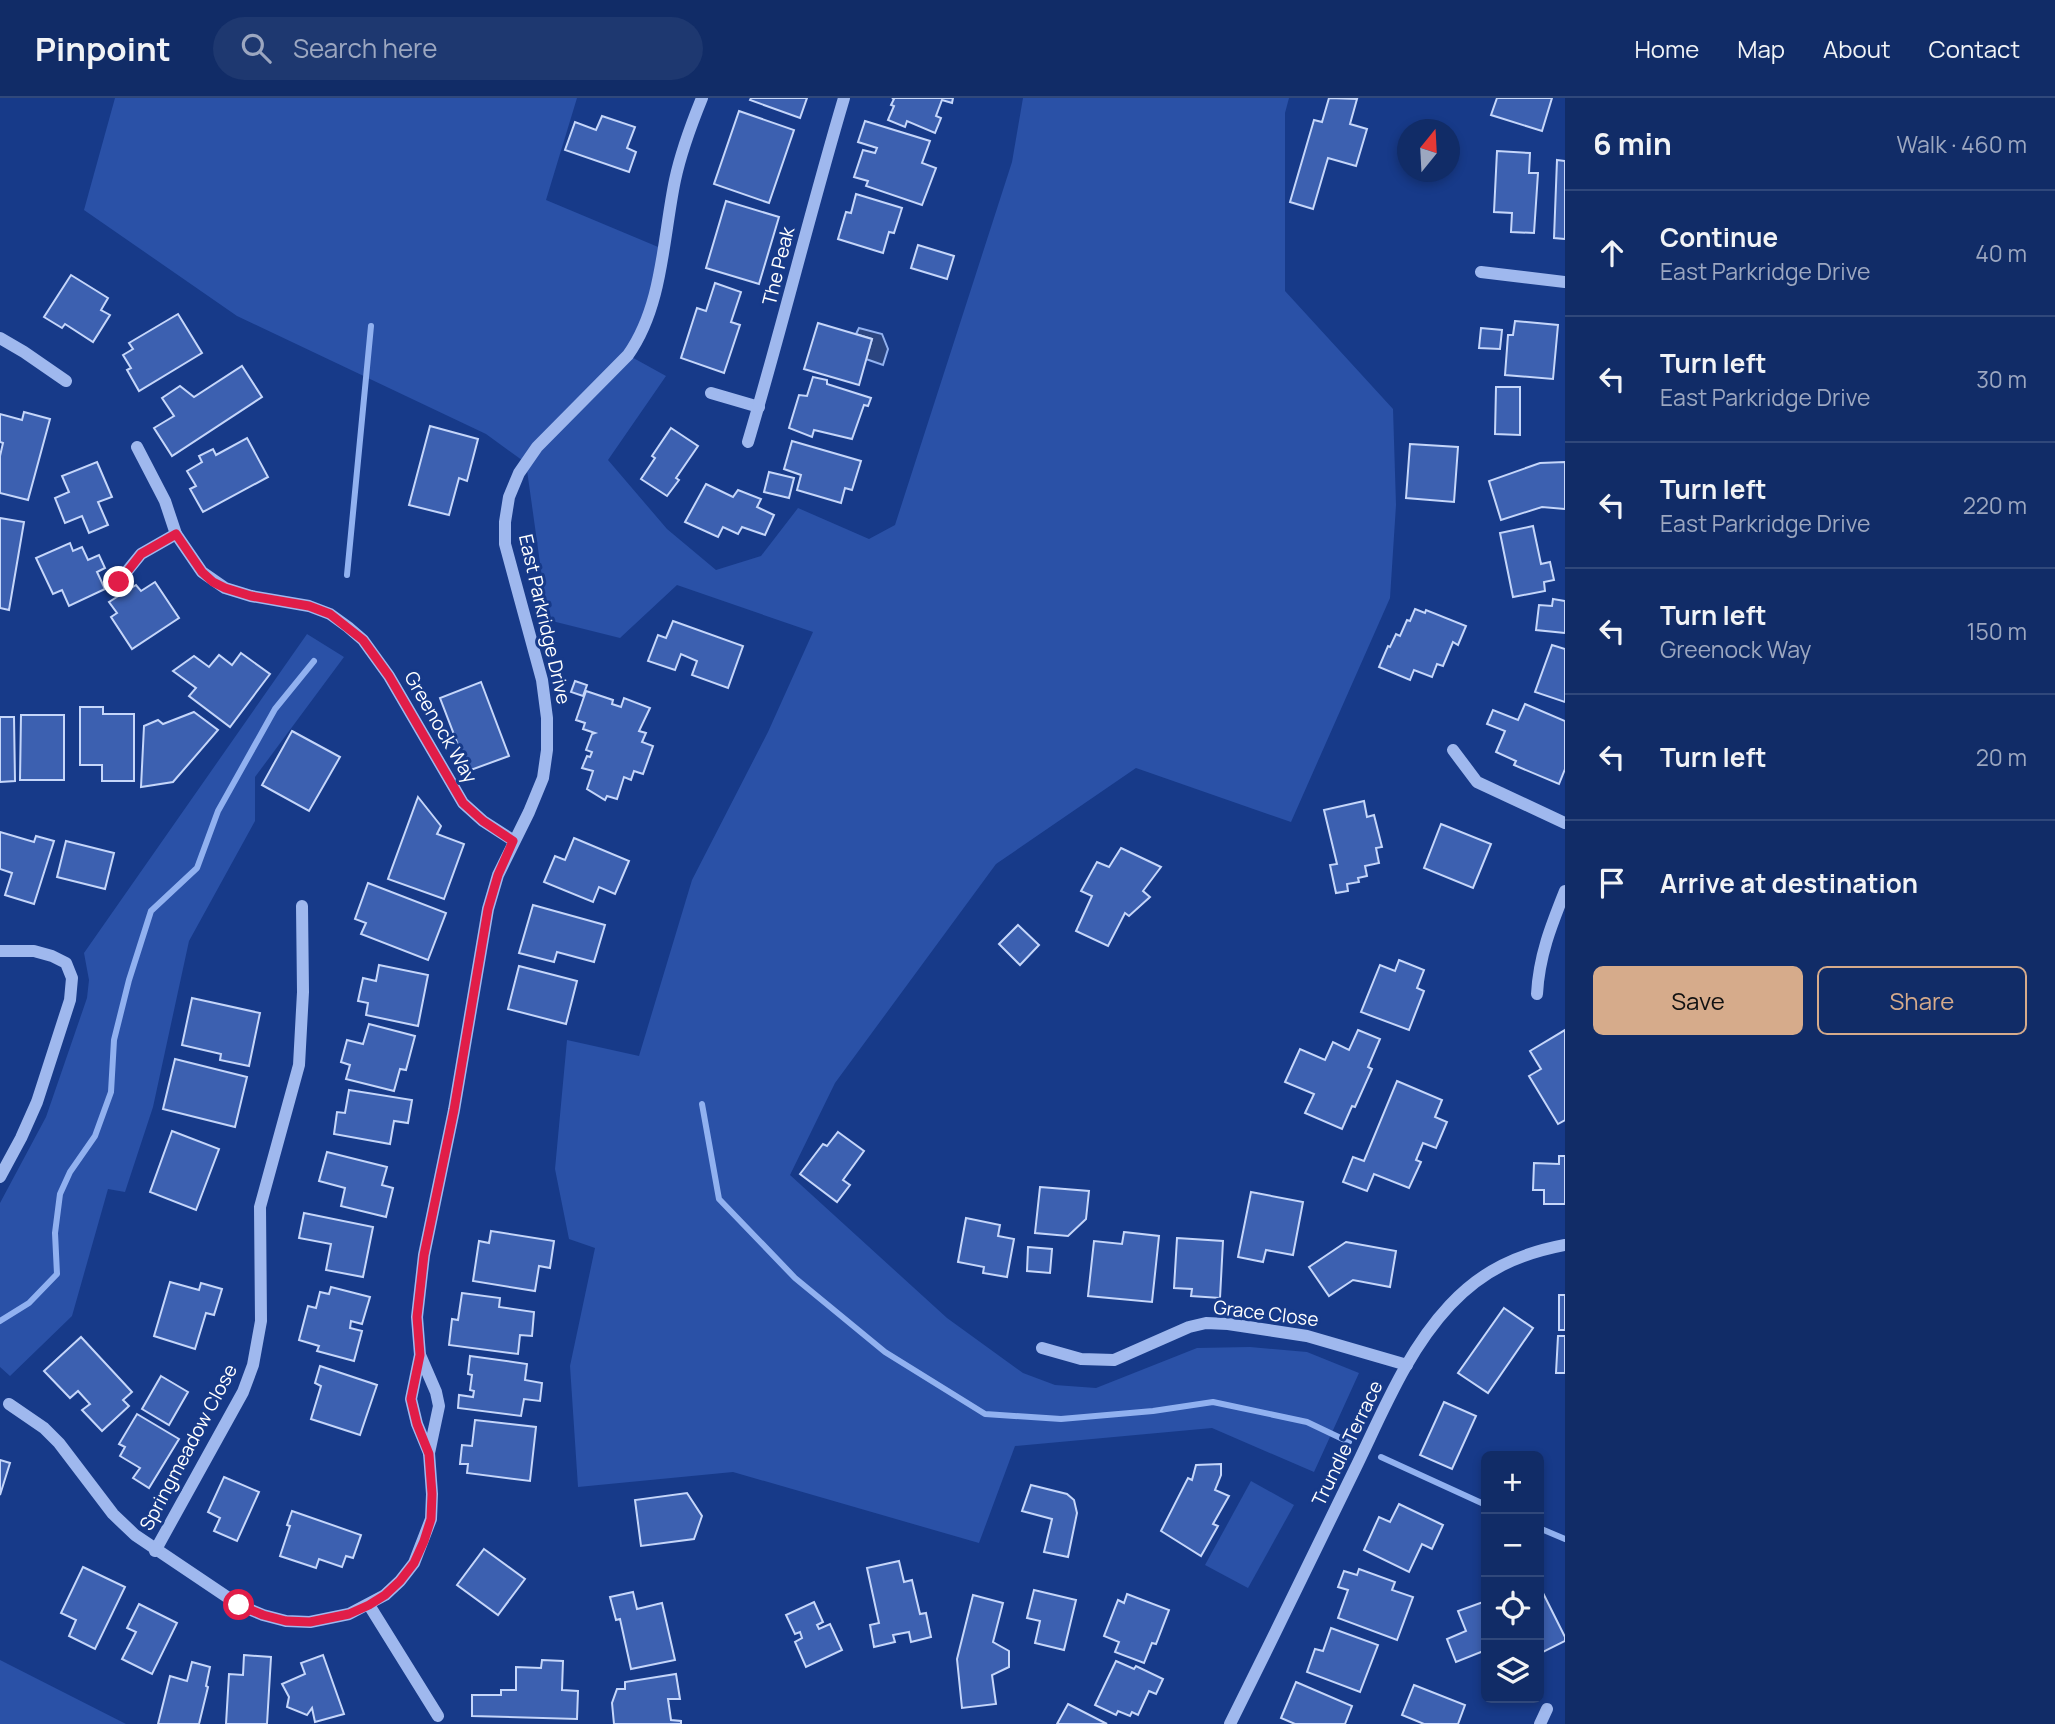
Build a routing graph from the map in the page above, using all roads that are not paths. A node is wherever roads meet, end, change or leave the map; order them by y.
1 (702, 98) edge
2 (844, 98) edge
3 (1481, 272) dead end
4 (1565, 282) edge
5 (0, 338) edge
6 (66, 381) dead end
7 (711, 393) dead end
8 (759, 407) junction
9 (748, 442) dead end
10 (137, 447) dead end
11 (176, 534) junction
12 (119, 582) dead end
13 (1453, 750) dead end
14 (1565, 823) edge
15 (513, 841) junction
16 (1565, 891) edge
17 (302, 906) dead end
18 (0, 951) edge
19 (1537, 994) dead end
20 (0, 1177) edge
21 (1565, 1245) edge
22 (1042, 1348) dead end
23 (420, 1355) junction
24 (1407, 1365) junction
25 (3, 1402) edge
26 (429, 1454) junction
27 (155, 1550) junction
28 (369, 1605) junction
29 (1547, 1709) dead end
30 (438, 1716) dead end
31 (1230, 1724) edge
32 (1540, 1724) edge

1 - 15 street, East Parkridge Drive
2 - 8 street, The Peak
3 - 4 street
5 - 6 street
7 - 8 street
8 - 9 street, The Peak
10 - 11 street, Greenock Way
11 - 12 street
11 - 15 street, Greenock Way
13 - 14 street
15 - 23 street, East Parkridge Drive
16 - 19 street
17 - 27 street, Springmeadow Close
18 - 20 street
21 - 24 street, Trundle Terrace
22 - 24 street, Grace Close
23 - 26 street, East Parkridge Drive
23 - 26 street, East Parkridge Drive
24 - 31 street, Trundle Terrace
25 - 27 street, East Parkridge Drive
26 - 28 street, East Parkridge Drive
27 - 28 street, East Parkridge Drive
28 - 30 street
29 - 32 street

